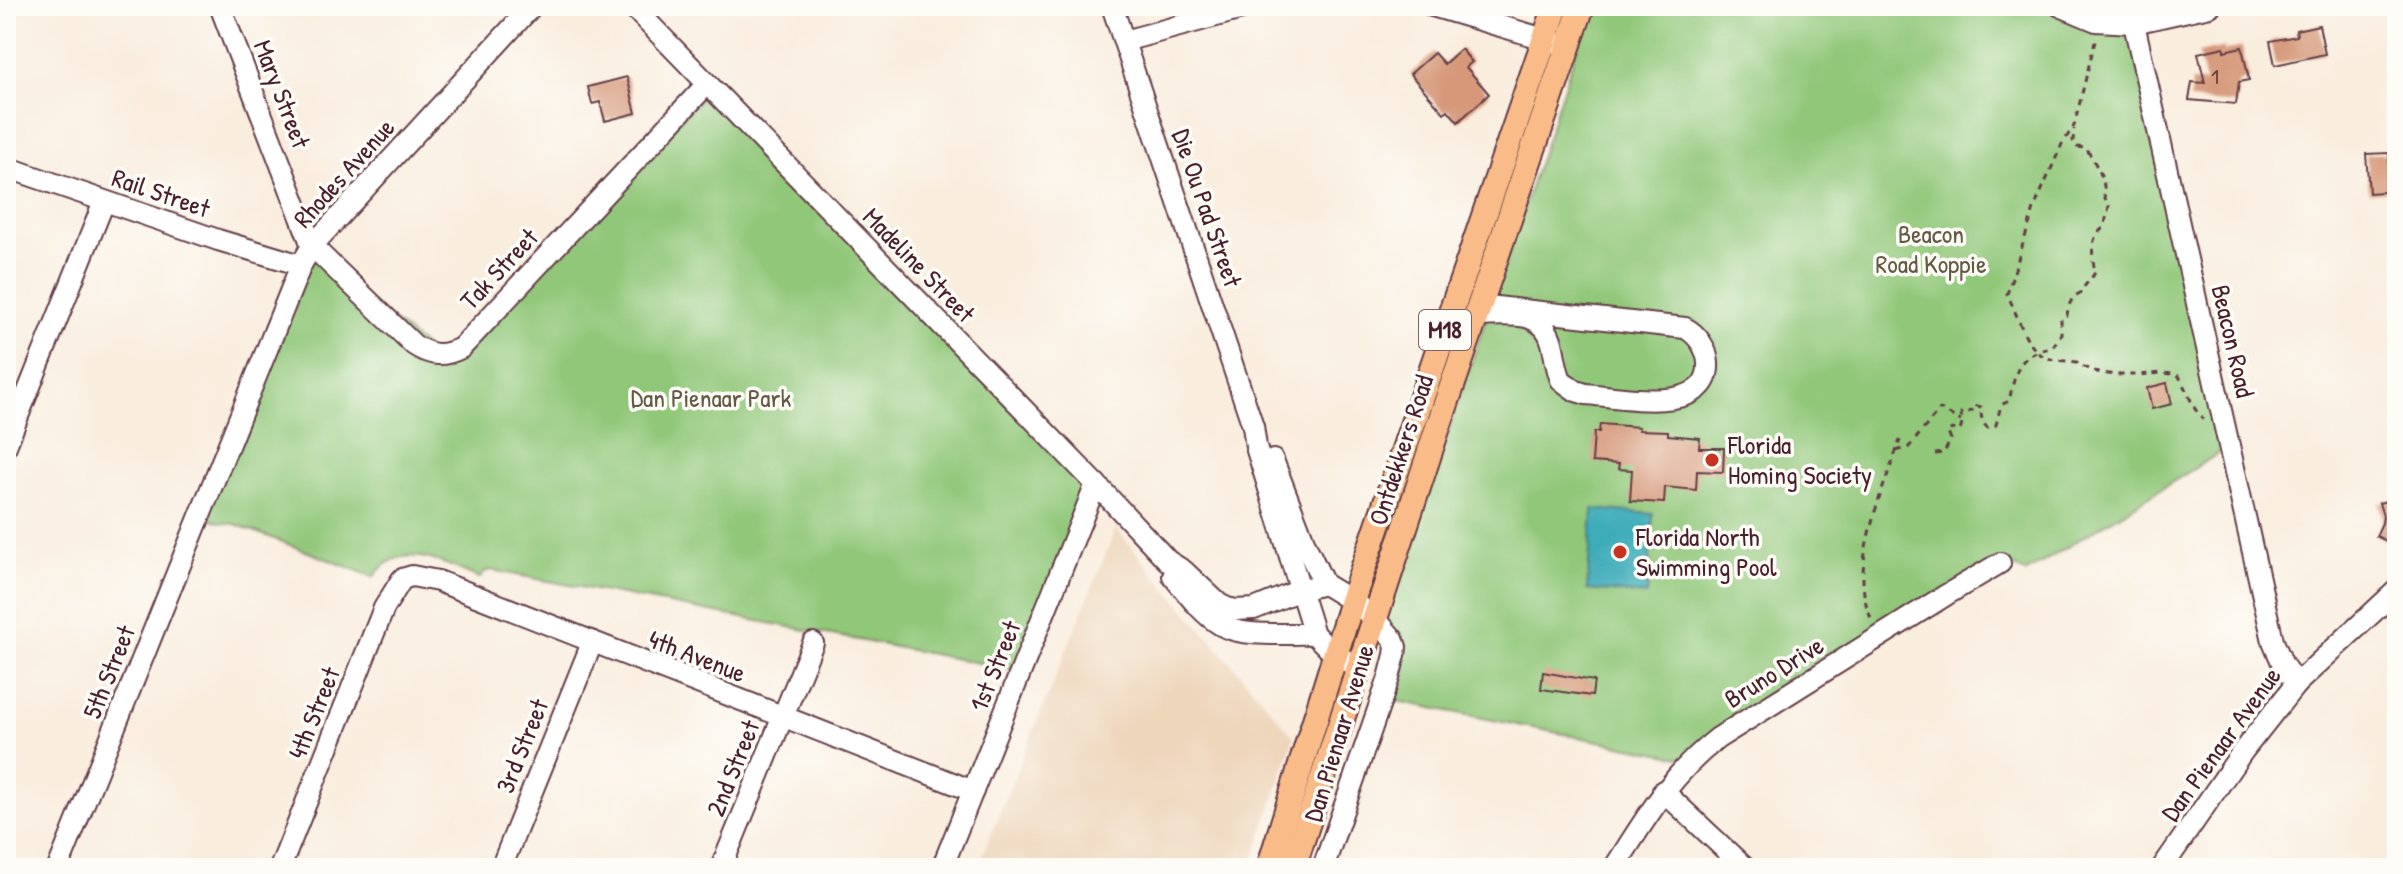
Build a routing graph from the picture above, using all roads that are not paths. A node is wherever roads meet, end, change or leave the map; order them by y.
1 (220, 6) edge
2 (532, 6) edge
3 (632, 6) edge
4 (1112, 6) edge
5 (1253, 6) edge
6 (1432, 6) edge
7 (1556, 6) edge
8 (1582, 6) edge
9 (2060, 6) edge
10 (2210, 6) edge
11 (2132, 14) edge
12 (1544, 39) junction
13 (1124, 41) junction
14 (1569, 47) junction
15 (707, 84) junction
16 (6, 167) edge
17 (104, 202) junction
18 (312, 246) junction
19 (301, 265) junction
20 (1477, 311) junction
21 (1253, 426) junction
22 (7, 444) edge
23 (1096, 484) junction
24 (209, 495) joint
25 (1168, 561) junction
26 (2000, 563) dead end
27 (402, 579) joint
28 (1324, 584) junction
29 (1300, 590) junction
30 (2397, 590) edge
31 (1352, 601) junction
32 (1376, 619) junction
33 (1314, 634) junction
34 (592, 643) junction
35 (813, 643) dead end
36 (1335, 655) junction
37 (1359, 667) junction
38 (2296, 684) junction
39 (782, 717) junction
40 (973, 791) junction
41 (1663, 791) junction
42 (58, 868) edge
43 (280, 868) edge
44 (501, 868) edge
45 (721, 868) edge
46 (942, 868) edge
47 (1269, 868) edge
48 (1293, 868) edge
49 (1323, 868) edge
50 (1614, 868) edge
51 (1745, 868) edge
52 (2162, 868) edge

1 - 18 street, Mary Street
2 - 18 street, Rhodes Avenue
3 - 15 street, Madeline Street
4 - 13 street, Die Ou Pad Street
5 - 13 street
6 - 12 street
7 - 12 main road, Ontdekkers Road / M18
8 - 14 main road, Ontdekkers Road / M18
9 - 11 street
10 - 11 street
11 - 38 street, Beacon Road
12 - 14 street
12 - 31 main road, Ontdekkers Road / M18
13 - 21 street, Die Ou Pad Street
14 - 20 main road, Ontdekkers Road / M18
15 - 18 street, Tak Street
15 - 23 street, Madeline Street
16 - 17 street, Rail Street
17 - 19 street, Rail Street
17 - 22 street
18 - 19 street, Rhodes Avenue
19 - 24 street, Rhodes Avenue
20 - 20 street
20 - 32 main road, Ontdekkers Road / M18
21 - 28 street, Die Ou Pad Street
21 - 29 street, Die Ou Pad Street
23 - 25 street, Madeline Street
23 - 40 street, 1st Street
24 - 42 street, 5th Street
25 - 29 street, Madeline Street
25 - 33 street, Madeline Street
26 - 41 street, Bruno Drive
27 - 34 street, 4th Avenue
27 - 43 street, 4th Street
28 - 29 street, Madeline Street
28 - 31 street
29 - 33 street, Die Ou Pad Street
30 - 38 street, Dan Pienaar Avenue
31 - 32 street
31 - 36 main road, Ontdekkers Road / M18
32 - 37 main road, Ontdekkers Road / M18
32 - 49 street, Dan Pienaar Avenue
33 - 36 street, Die Ou Pad Street
34 - 39 street, 4th Avenue
34 - 44 street, 3rd Street
35 - 39 street, 2nd Street
36 - 37 street, Die Ou Pad Street
36 - 47 main road, Ontdekkers Road / M18
37 - 48 main road, Ontdekkers Road / M18
38 - 52 street, Dan Pienaar Avenue
39 - 40 street, 4th Avenue
39 - 45 street, 2nd Street
40 - 46 street, 1st Street
41 - 50 street, Bruno Drive
41 - 51 street

